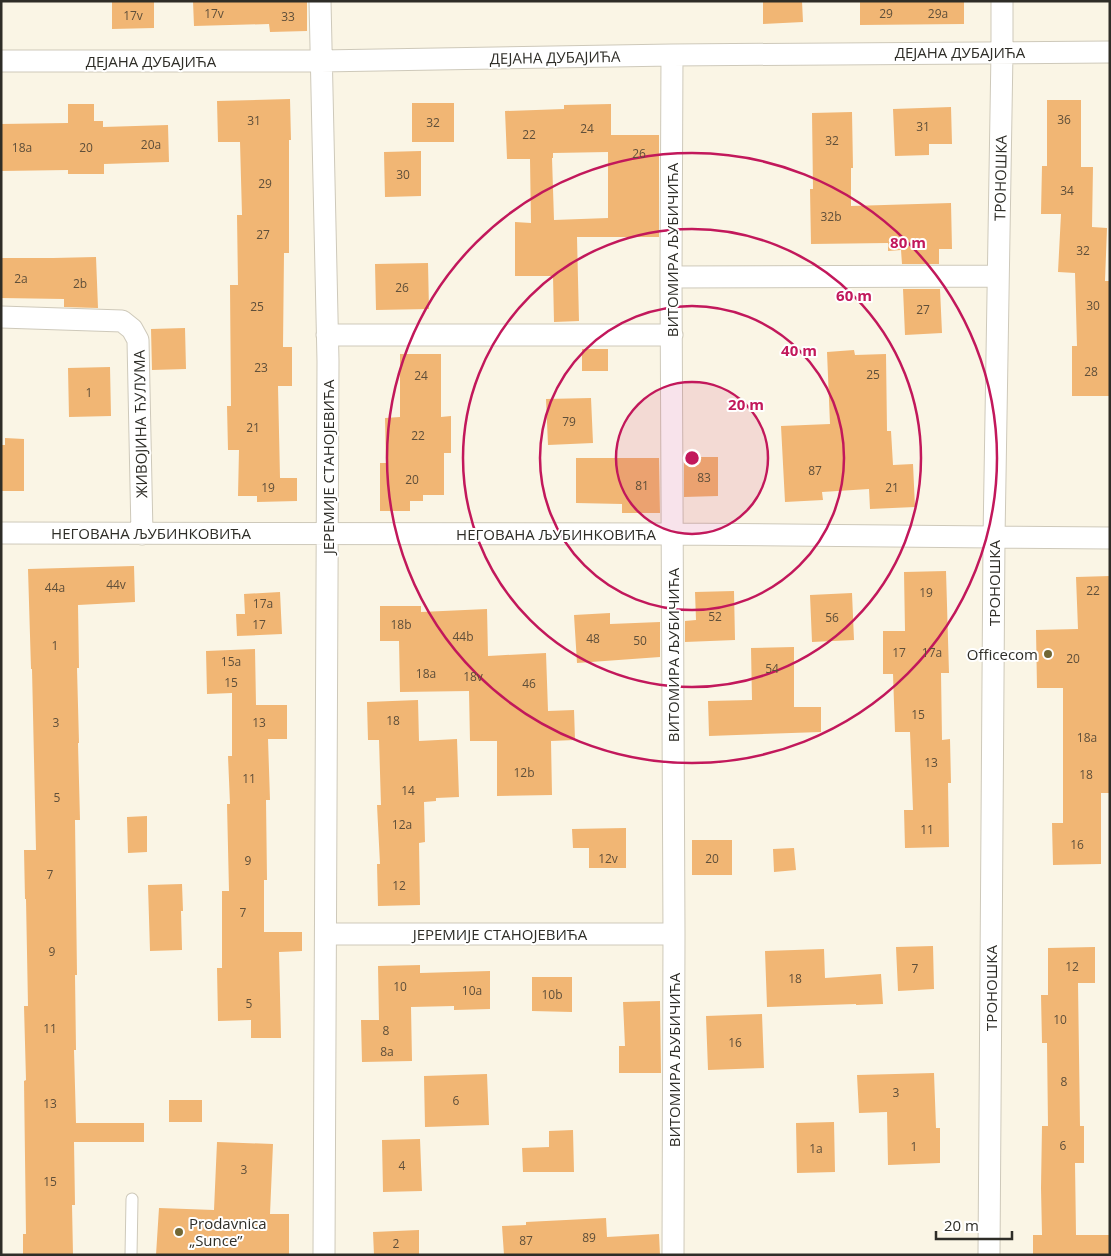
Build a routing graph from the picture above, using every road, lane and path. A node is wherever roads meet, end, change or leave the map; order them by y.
1 (320, 1) edge
2 (1002, 1) edge
3 (1002, 52) junction
4 (1110, 52) edge
5 (672, 55) junction
6 (1, 61) edge
7 (321, 61) junction
8 (998, 276) junction
9 (671, 278) junction
10 (1, 317) edge
11 (327, 334) junction
12 (672, 334) junction
13 (1, 533) edge
14 (328, 533) junction
15 (142, 534) junction
16 (673, 534) junction
17 (994, 538) junction
18 (1110, 538) edge
19 (326, 934) junction
20 (674, 934) junction
21 (132, 1199) dead end
22 (130, 1255) edge
23 (324, 1255) edge
24 (673, 1255) edge
25 (989, 1255) edge

1 - 7 street, ЈЕРЕМИЈЕ СТАНОЈЕВИЋА
2 - 3 street, ТРОНОШКА
3 - 4 street, ДЕЈАНА ДУБАЈИЋА
3 - 5 street, ДЕЈАНА ДУБАЈИЋА
3 - 8 street, ТРОНОШКА
5 - 7 street, ДЕЈАНА ДУБАЈИЋА
5 - 9 street, ВИТОМИРА ЉУБИЧИЋА
6 - 7 street, ДЕЈАНА ДУБАЈИЋА
7 - 11 street, ЈЕРЕМИЈЕ СТАНОЈЕВИЋА
8 - 9 street
8 - 17 street, ТРОНОШКА
9 - 12 street, ВИТОМИРА ЉУБИЧИЋА
10 - 15 street, ЖИВОЈИНА ЋУЛУМА
11 - 12 street
11 - 14 street, ЈЕРЕМИЈЕ СТАНОЈЕВИЋА
12 - 16 street, ВИТОМИРА ЉУБИЧИЋА
13 - 15 street, НЕГОВАНА ЉУБИНКОВИЋА
14 - 15 street, НЕГОВАНА ЉУБИНКОВИЋА
14 - 16 street, НЕГОВАНА ЉУБИНКОВИЋА
14 - 19 street, ЈЕРЕМИЈЕ СТАНОЈЕВИЋА
16 - 17 street, НЕГОВАНА ЉУБИНКОВИЋА
16 - 20 street, ВИТОМИРА ЉУБИЧИЋА
17 - 18 street, НЕГОВАНА ЉУБИНКОВИЋА
17 - 25 street, ТРОНОШКА
19 - 20 street, ЈЕРЕМИЈЕ СТАНОЈЕВИЋА
19 - 23 street, ЈЕРЕМИЈЕ СТАНОЈЕВИЋА
20 - 24 street, ВИТОМИРА ЉУБИЧИЋА
21 - 22 lane

